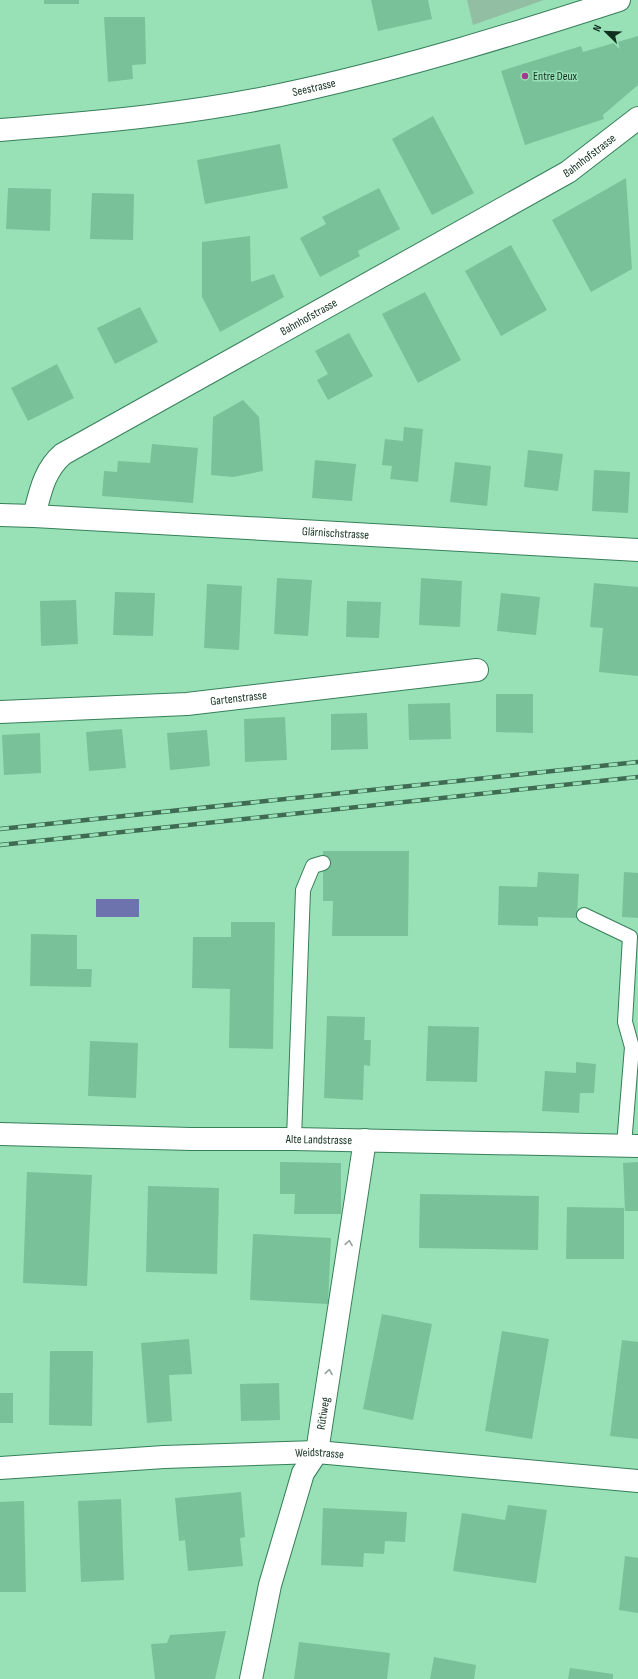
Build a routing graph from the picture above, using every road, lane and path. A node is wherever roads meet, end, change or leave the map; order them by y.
1 (618, 0) edge
2 (638, 118) edge
3 (0, 130) edge
4 (0, 516) edge
5 (34, 516) junction
6 (638, 550) edge
7 (476, 670) dead end
8 (0, 712) edge
9 (323, 863) dead end
10 (584, 915) dead end
11 (0, 1134) edge
12 (294, 1139) junction
13 (365, 1140) junction
14 (631, 1145) edge
15 (317, 1452) junction
16 (0, 1468) edge
17 (638, 1481) edge
18 (251, 1679) edge

1 - 3 street, Seestrasse
2 - 5 street, Bahnhofstrasse
4 - 5 street
5 - 6 street, Glärnischstrasse
7 - 8 street, Gartenstrasse
9 - 12 lane
10 - 14 lane
11 - 12 street, Alte Landstrasse
12 - 13 street, Alte Landstrasse
13 - 14 street, Alte Landstrasse
15 -> 13 street, Rütiweg
15 - 16 street, Weidstrasse
15 - 17 street, Weidstrasse
15 - 18 street, Rütiweg

